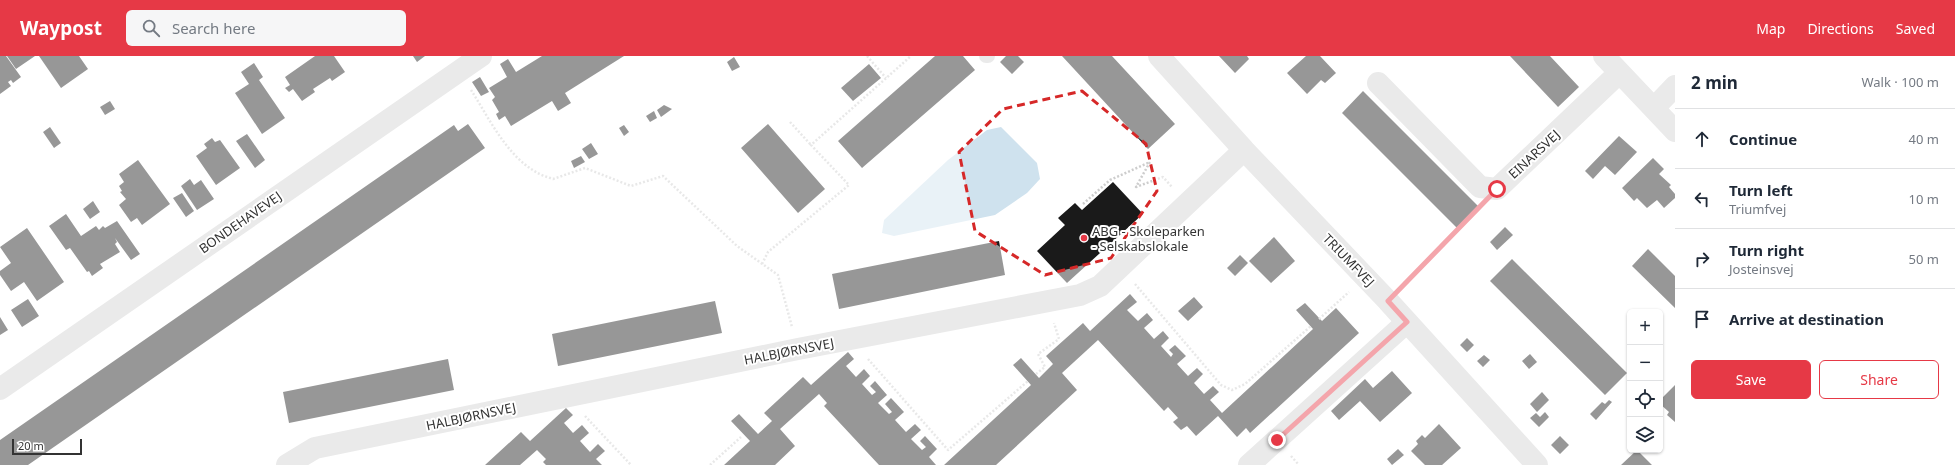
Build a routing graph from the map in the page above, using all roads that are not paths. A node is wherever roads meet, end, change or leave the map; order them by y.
1 (481, 56) edge
2 (1159, 56) edge
3 (1604, 56) edge
4 (1619, 73) junction
5 (1378, 83) dead end
6 (1675, 86) edge
7 (1654, 108) junction
8 (1675, 130) edge
9 (1244, 150) junction
10 (1407, 322) junction
11 (0, 389) edge
12 (287, 465) edge
13 (1249, 465) edge
14 (1537, 465) edge

1 - 11 street, BONDEHAVEVEJ
2 - 9 street, TRIUMFVEJ
3 - 4 street
4 - 5 street, EINARSVEJ
4 - 7 street
6 - 7 street
7 - 8 street
9 - 10 street, TRIUMFVEJ
9 - 12 street, HALBJØRNSVEJ
10 - 13 street
10 - 14 street, TRIUMFVEJ

